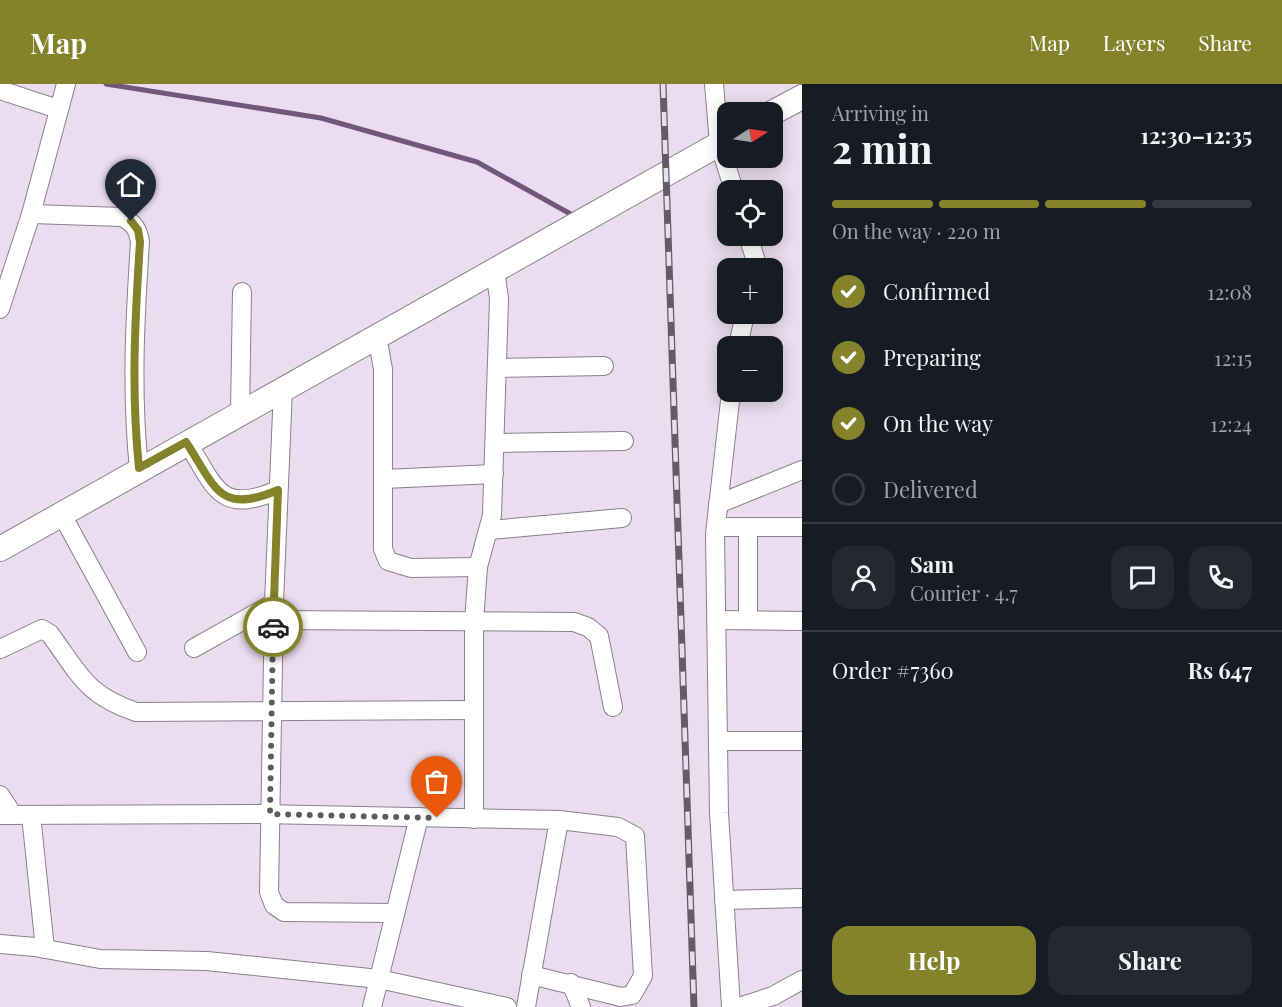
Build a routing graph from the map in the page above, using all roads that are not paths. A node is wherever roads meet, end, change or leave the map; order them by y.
1 (714, 84) edge
2 (0, 90) edge
3 (62, 96) edge
4 (802, 97) edge
5 (717, 103) edge
6 (783, 108) edge
7 (717, 144) edge
8 (31, 214) junction
9 (495, 270) junction
10 (242, 292) dead end
11 (0, 309) edge
12 (376, 336) junction
13 (604, 366) dead end
14 (497, 368) junction
15 (283, 388) junction
16 (730, 402) edge
17 (240, 412) junction
18 (624, 441) dead end
19 (186, 442) junction
20 (495, 443) junction
21 (139, 468) junction
22 (802, 470) edge
23 (494, 474) junction
24 (384, 479) junction
25 (278, 490) junction
26 (718, 504) junction
27 (61, 513) junction
28 (622, 518) dead end
29 (716, 527) junction
30 (748, 527) junction
31 (802, 527) edge
32 (490, 530) junction
33 (0, 549) edge
34 (478, 567) junction
35 (273, 612) junction
36 (716, 620) junction
37 (748, 620) junction
38 (474, 621) junction
39 (802, 621) edge
40 (194, 648) dead end
41 (0, 649) edge
42 (137, 652) dead end
43 (613, 707) dead end
44 (474, 710) junction
45 (271, 711) junction
46 (718, 741) junction
47 (802, 741) edge
48 (0, 795) edge
49 (270, 814) junction
50 (6, 815) edge
51 (31, 815) junction
52 (419, 817) junction
53 (474, 819) junction
54 (559, 820) junction
55 (802, 898) edge
56 (724, 900) junction
57 (395, 913) junction
58 (0, 944) edge
59 (45, 949) junction
60 (531, 975) junction
61 (379, 979) junction
62 (802, 980) edge
63 (571, 983) junction
64 (372, 1007) edge
65 (507, 1007) edge
66 (526, 1007) edge
67 (580, 1007) edge
68 (731, 1007) edge
69 (739, 1007) edge

1 - 5 street
2 - 3 street
3 - 8 street
4 - 6 main road
7 - 9 main road
8 - 11 street
8 - 21 street
9 - 12 main road
9 - 14 street
10 - 17 street
12 - 15 main road
12 - 24 street
13 - 14 street
14 - 20 street
15 - 17 main road
15 - 25 street
16 - 26 street
17 - 19 main road
18 - 20 street
19 - 21 main road
19 - 25 street
20 - 23 street
21 - 27 main road
22 - 26 street
23 - 24 street
23 - 32 street
24 - 34 street
25 - 35 street
26 - 29 street
27 - 33 main road
27 - 42 street
28 - 32 street
29 - 30 street
29 - 36 street
30 - 31 street
30 - 37 street
32 - 34 street
34 - 38 street
35 - 38 street
35 - 40 street
35 - 45 street
36 - 37 street
36 - 46 street
37 - 39 street
38 - 43 street
38 - 44 street
41 - 45 street
44 - 45 street
44 - 53 street
45 - 49 street
46 - 47 street
46 - 56 street
48 - 50 street
49 - 51 street
49 - 52 street
49 - 57 street
50 - 51 street
51 - 59 street
52 - 53 street
52 - 57 street
53 - 54 street
54 - 60 street
54 - 63 street
55 - 56 street
56 - 68 street
57 - 61 street
58 - 59 street
59 - 61 street
60 - 63 street
60 - 66 street
61 - 64 street
61 - 65 street
62 - 69 street
63 - 67 street

